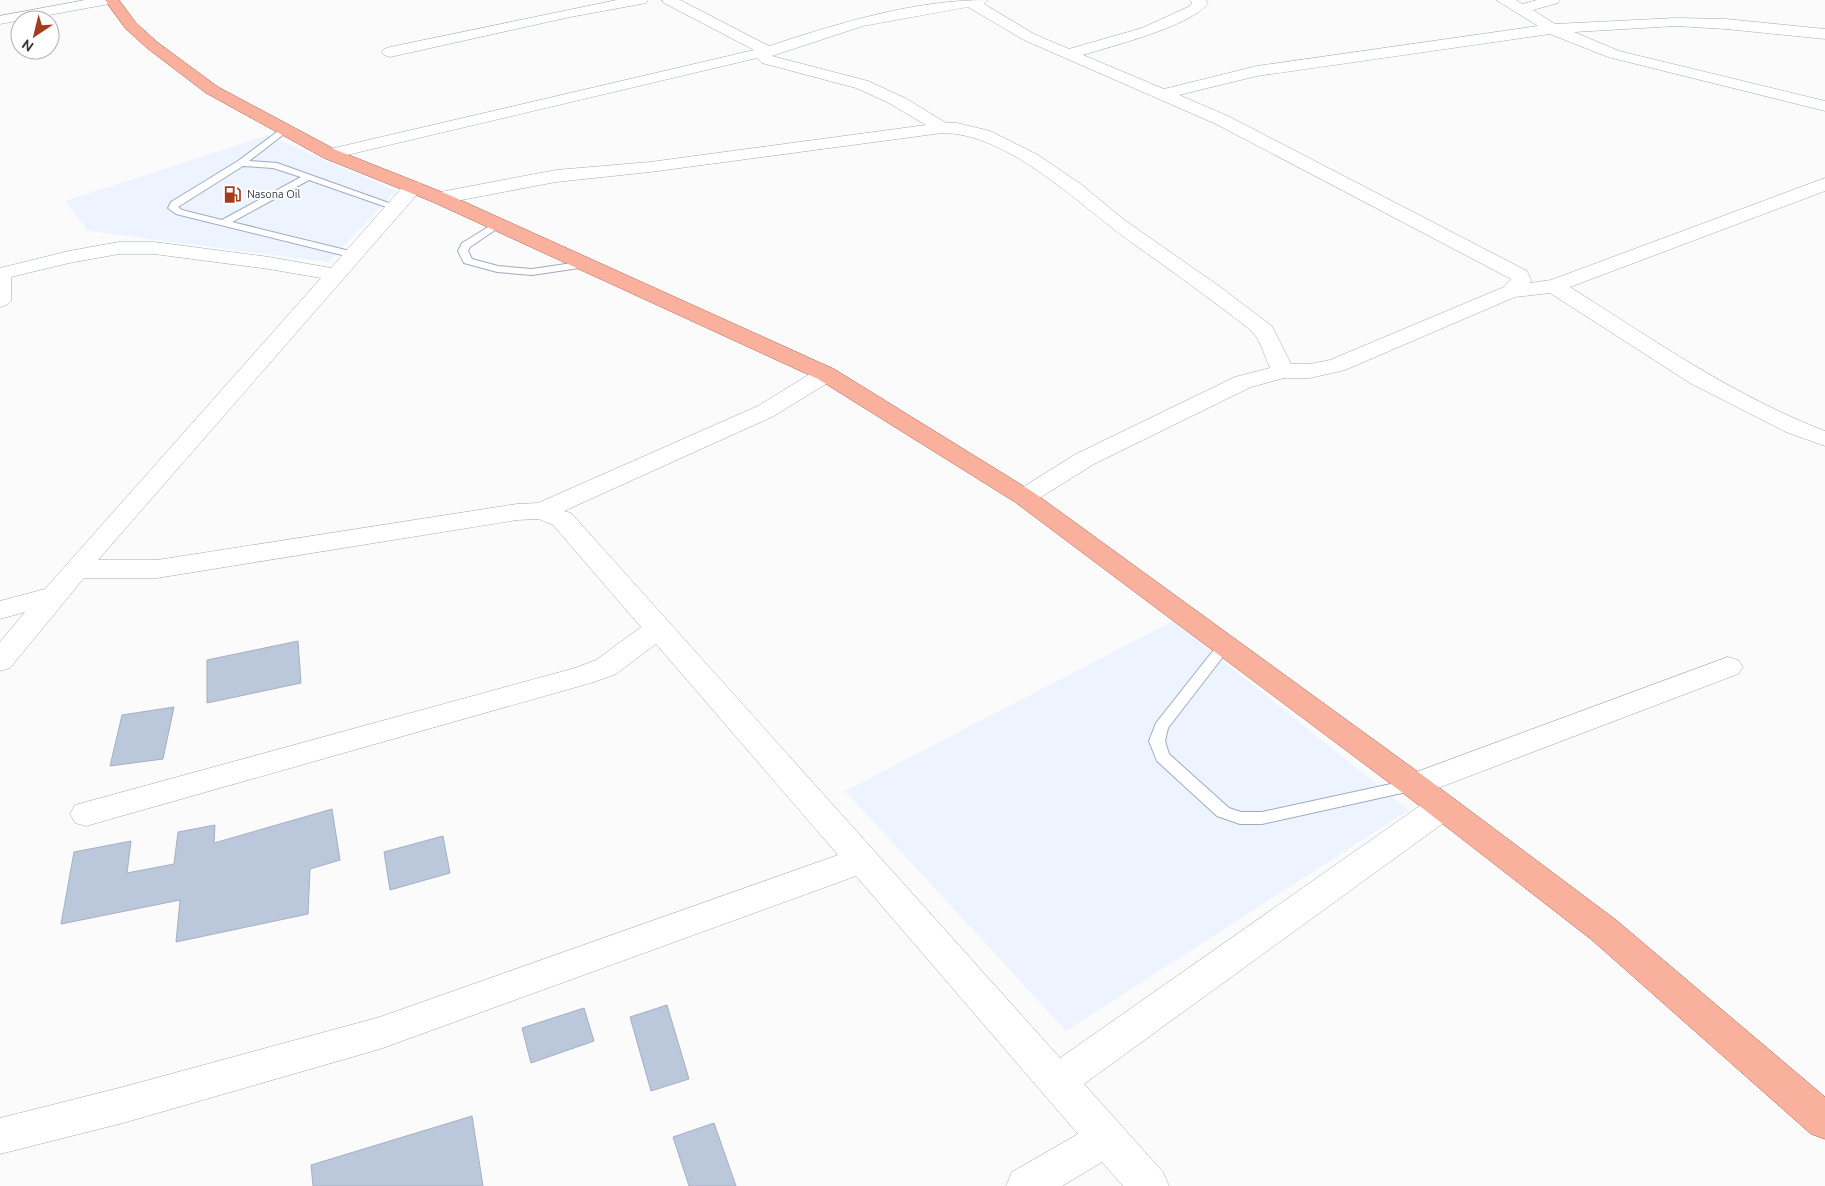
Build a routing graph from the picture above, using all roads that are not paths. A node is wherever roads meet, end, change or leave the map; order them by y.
1 (111, 0) edge
2 (641, 0) edge
3 (669, 0) edge
4 (1197, 0) edge
5 (1503, 0) edge
6 (1553, 0) edge
7 (976, 1) edge
8 (1521, 9) junction
9 (0, 20) edge
10 (1552, 29) junction
11 (1825, 34) edge
12 (768, 51) junction
13 (390, 52) dead end
14 (1068, 54) junction
15 (1161, 95) junction
16 (1825, 106) edge
17 (942, 128) junction
18 (285, 130) junction
19 (330, 154) junction
20 (241, 163) junction
21 (308, 177) junction
22 (1825, 184) edge
23 (413, 187) junction
24 (440, 198) junction
25 (395, 207) junction
26 (223, 223) junction
27 (498, 224) junction
28 (354, 255) junction
29 (586, 264) junction
30 (0, 274) edge
31 (336, 275) junction
32 (1554, 286) junction
33 (1512, 290) junction
34 (0, 301) edge
35 (1283, 372) junction
36 (826, 374) junction
37 (1825, 439) edge
38 (1024, 497) junction
39 (542, 511) junction
40 (76, 569) junction
41 (54, 595) junction
42 (0, 610) edge
43 (658, 629) junction
44 (1225, 645) junction
45 (0, 661) edge
46 (1728, 666) dead end
47 (1414, 785) junction
48 (1442, 806) junction
49 (86, 814) dead end
50 (862, 860) junction
51 (1057, 1082) junction
52 (1825, 1120) edge
53 (0, 1136) edge
54 (1106, 1138) junction
55 (1026, 1186) edge
56 (1149, 1186) edge

1 - 9 street
1 - 18 main road
2 - 13 street
3 - 12 street
4 - 14 street
5 - 8 street
6 - 8 street
7 - 12 street
7 - 14 street
8 - 10 street
10 - 11 street
10 - 15 street
10 - 16 street
12 - 17 street
12 - 19 street
14 - 15 street
15 - 33 street
17 - 24 street
17 - 35 street
18 - 19 main road
18 - 20 lane
19 - 23 main road
20 - 21 lane
20 - 26 lane
21 - 25 lane
21 - 26 lane
22 - 32 street
23 - 24 main road
23 - 25 street
24 - 27 main road
25 - 28 street
26 - 28 lane
27 - 29 main road
27 - 29 lane
28 - 31 street
29 - 36 main road
30 - 31 street
30 - 34 street
31 - 40 street
32 - 33 street
32 - 37 street
33 - 35 street
35 - 38 street
36 - 38 main road
36 - 39 street
38 - 44 main road
39 - 40 street
39 - 43 street
40 - 41 street
41 - 42 street
41 - 45 street
43 - 49 street
43 - 50 street
44 - 47 main road
44 - 47 lane
46 - 47 street
47 - 48 main road
48 - 51 street
48 - 52 main road
50 - 51 street
50 - 53 street
51 - 54 street
54 - 55 street
54 - 56 street

